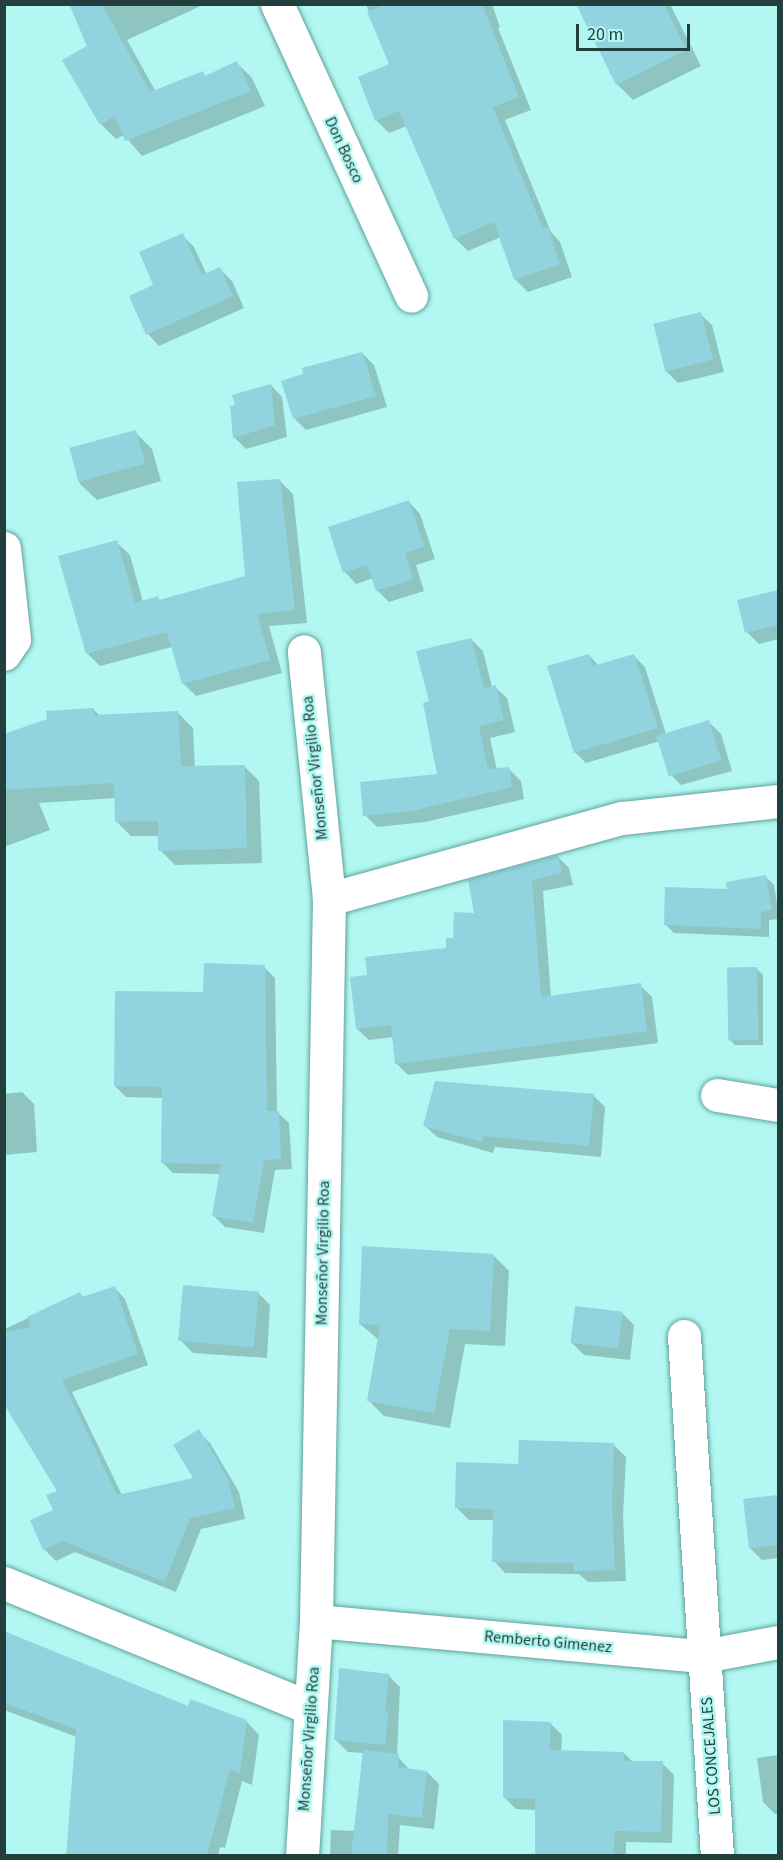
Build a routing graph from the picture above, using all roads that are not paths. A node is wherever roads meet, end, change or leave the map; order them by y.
1 (277, 4) edge
2 (411, 296) dead end
3 (4, 548) edge
4 (304, 651) dead end
5 (4, 654) edge
6 (778, 801) edge
7 (328, 899) junction
8 (717, 1095) dead end
9 (778, 1105) edge
10 (684, 1336) dead end
11 (4, 1583) edge
12 (316, 1621) junction
13 (778, 1642) edge
14 (704, 1656) junction
15 (311, 1708) junction
16 (302, 1856) edge
17 (717, 1856) edge

1 - 2 street, Don Bosco
3 - 5 street
4 - 7 street, Monseñor Virgilio Roa
6 - 7 street
7 - 12 street, Monseñor Virgilio Roa
8 - 9 street
10 - 14 street, LOS CONCEJALES
11 - 15 street
12 - 14 street, Remberto Gimenez
12 - 15 street, Monseñor Virgilio Roa
13 - 14 street, Remberto Gimenez
14 - 17 street, LOS CONCEJALES
15 - 16 street, Monseñor Virgilio Roa

